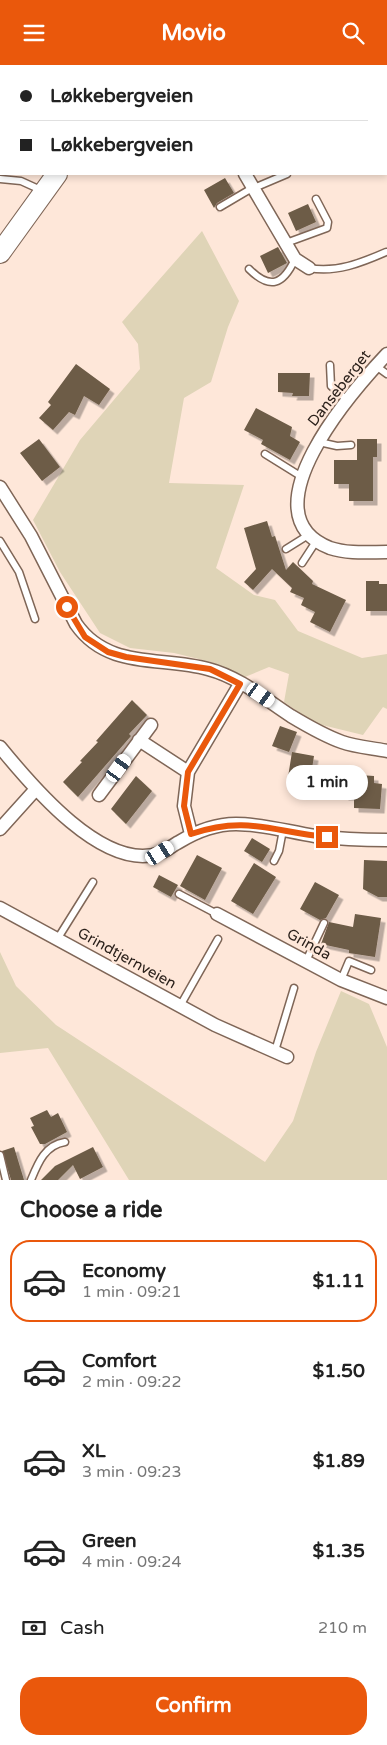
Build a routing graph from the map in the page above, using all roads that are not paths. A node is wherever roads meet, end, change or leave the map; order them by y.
1 (56, 175) edge
2 (246, 175) edge
3 (285, 175) edge
4 (0, 179) edge
5 (254, 188) junction
6 (44, 191) junction
7 (316, 199) dead end
8 (220, 207) dead end
9 (286, 243) junction
10 (386, 252) edge
11 (0, 253) edge
12 (295, 259) junction
13 (249, 269) dead end
14 (309, 269) joint
15 (387, 354) edge
16 (330, 365) dead end
17 (376, 366) junction
18 (387, 374) edge
19 (347, 400) junction
20 (318, 442) junction
21 (351, 445) dead end
22 (265, 454) dead end
23 (302, 477) junction
24 (0, 487) edge
25 (314, 537) junction
26 (0, 541) edge
27 (286, 549) dead end
28 (387, 552) edge
29 (302, 563) dead end
30 (35, 619) dead end
31 (240, 684) junction
32 (151, 725) dead end
33 (139, 740) junction
34 (0, 747) edge
35 (387, 751) edge
36 (188, 772) junction
37 (36, 789) junction
38 (99, 795) dead end
39 (0, 829) edge
40 (283, 830) junction
41 (191, 834) junction
42 (387, 840) edge
43 (274, 861) dead end
44 (93, 882) dead end
45 (180, 894) dead end
46 (0, 908) edge
47 (217, 914) joint
48 (324, 923) dead end
49 (58, 938) junction
50 (218, 939) dead end
51 (306, 961) junction
52 (371, 970) dead end
53 (341, 980) junction
54 (294, 988) dead end
55 (387, 997) edge
56 (180, 1006) junction
57 (275, 1051) junction
58 (287, 1057) dead end
59 (65, 1142) dead end
60 (0, 1155) edge
61 (6, 1180) edge
62 (31, 1180) edge

1 - 6 main road
2 - 5 street
3 - 5 lane
4 - 6 lane
5 - 8 lane
5 - 9 street
6 - 11 main road
7 - 9 lane
9 - 12 street
10 - 14 lane
12 - 13 lane
12 - 14 street
15 - 17 street, Danseberget
16 - 19 lane
17 - 18 lane
17 - 19 street, Danseberget
19 - 20 street, Danseberget
20 - 21 lane
20 - 23 street, Danseberget
22 - 23 lane
23 - 25 street, Danseberget
24 - 31 street
25 - 27 lane
25 - 28 street
25 - 29 lane
26 - 30 lane
31 - 35 street
31 - 36 street
32 - 33 street
33 - 36 street
33 - 38 street
34 - 37 street
36 - 41 street
37 - 39 street
37 - 41 street
40 - 41 street
40 - 42 street
40 - 43 lane
44 - 49 lane, Grindtjernveien
45 - 47 lane
46 - 49 street, Grindtjernveien
47 - 51 street, Grinda
48 - 51 lane
49 - 56 street, Grindtjernveien
50 - 56 lane, Grindtjernveien
51 - 53 street, Grinda
52 - 53 lane
53 - 55 street, Grinda
54 - 57 lane
56 - 57 street, Grindtjernveien
57 - 58 street, Grindtjernveien
59 - 62 lane
60 - 61 lane

